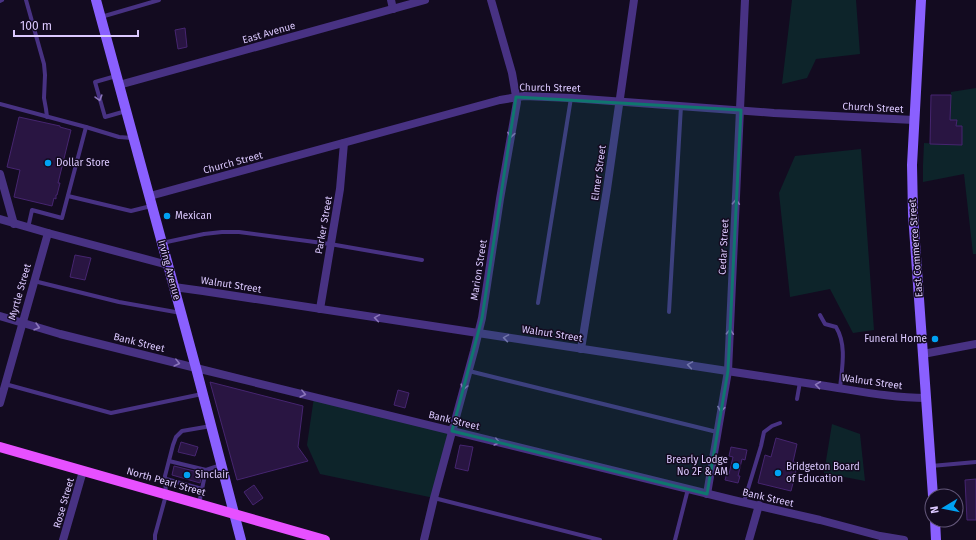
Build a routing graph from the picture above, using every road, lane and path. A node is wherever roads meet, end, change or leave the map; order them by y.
1 (26, 0) edge
2 (96, 0) edge
3 (159, 0) edge
4 (391, 0) edge
5 (424, 0) edge
6 (491, 0) edge
7 (634, 0) edge
8 (745, 0) edge
9 (921, 0) edge
10 (393, 9) junction
11 (100, 17) junction
12 (118, 80) junction
13 (516, 97) junction
14 (571, 98) junction
15 (620, 101) junction
16 (0, 104) edge
17 (681, 105) junction
18 (741, 110) junction
19 (126, 111) junction
20 (47, 117) junction
21 (914, 120) junction
22 (86, 127) junction
23 (134, 138) junction
24 (344, 143) junction
25 (0, 174) edge
26 (68, 196) junction
27 (151, 201) junction
28 (0, 220) edge
29 (14, 224) junction
30 (28, 228) junction
31 (48, 233) junction
32 (162, 243) junction
33 (330, 244) junction
34 (422, 260) dead end
35 (168, 265) junction
36 (34, 281) junction
37 (174, 287) junction
38 (538, 303) dead end
39 (320, 309) junction
40 (669, 312) dead end
41 (181, 313) junction
42 (820, 315) dead end
43 (0, 316) edge
44 (22, 323) junction
45 (478, 333) junction
46 (976, 344) edge
47 (580, 349) junction
48 (923, 354) junction
49 (196, 368) junction
50 (469, 371) junction
51 (728, 371) junction
52 (800, 382) junction
53 (3, 385) edge
54 (840, 388) junction
55 (203, 394) junction
56 (926, 398) junction
57 (797, 399) dead end
58 (0, 403) edge
59 (780, 423) dead end
60 (211, 426) junction
61 (452, 431) junction
62 (718, 432) junction
63 (0, 447) edge
64 (169, 461) junction
65 (976, 462) edge
66 (221, 466) junction
67 (931, 466) junction
68 (206, 470) junction
69 (83, 471) junction
70 (166, 479) junction
71 (932, 488) edge
72 (202, 489) junction
73 (688, 489) junction
74 (708, 494) junction
75 (166, 495) junction
76 (434, 498) junction
77 (744, 502) junction
78 (199, 504) junction
79 (759, 505) junction
80 (234, 514) junction
81 (935, 528) edge
82 (870, 537) edge
83 (63, 540) edge
84 (155, 540) edge
85 (241, 540) edge
86 (326, 540) edge
87 (424, 540) edge
88 (600, 540) edge
89 (675, 540) edge
90 (749, 540) edge
91 (904, 540) edge
92 (936, 540) edge

1 - 20 lane
2 - 11 street, Irving Avenue
3 - 11 lane
4 - 10 street
5 - 10 street, East Avenue
6 - 13 street, Marion Street
7 - 15 street, Elmer Street
8 - 18 street, Cedar Street
9 - 21 street, East Commerce Street
10 - 12 street, East Avenue
11 - 12 street, Irving Avenue
12 - 19 street, Irving Avenue
12 -> 19 lane
13 - 14 street, Church Street
13 - 24 street, Church Street
13 -> 45 street, Marion Street
14 - 15 street, Church Street
14 - 38 lane
15 - 17 street, Church Street
15 - 47 street, Elmer Street
16 - 20 lane
17 - 18 street, Church Street
17 - 40 lane
18 - 21 street, Church Street
51 -> 18 street, Cedar Street
19 - 23 street, Irving Avenue
20 - 22 lane
21 - 48 street, East Commerce Street
22 - 23 lane
22 - 26 lane
23 - 27 street, Irving Avenue
24 - 27 street, Church Street
24 - 33 street, Parker Street
25 - 29 street
26 - 27 lane
26 - 30 lane
27 - 32 street, Irving Avenue
28 - 29 street
29 - 30 street
30 - 31 street
31 - 35 street
31 - 36 street, Myrtle Street
32 - 33 lane
32 - 35 street, Irving Avenue
33 - 34 lane
33 - 39 street, Parker Street
35 - 37 street, Irving Avenue
36 - 41 lane
36 - 44 street, Myrtle Street
37 - 39 street, Walnut Street
37 - 41 street, Irving Avenue
45 -> 39 street, Walnut Street
41 - 49 street, Irving Avenue
42 - 54 lane
43 - 44 street, Bank Street
44 -> 49 street, Bank Street
44 - 53 street, Myrtle Street
47 -> 45 street, Walnut Street
45 - 50 street, Marion Street
46 - 48 street
51 -> 47 street, Walnut Street
48 - 56 street, East Commerce Street
49 - 55 street, Irving Avenue
49 -> 61 street, Bank Street
50 -> 61 street, Marion Street
50 - 62 lane
51 - 52 street, Walnut Street
51 -> 62 street, Cedar Street
54 -> 52 street, Walnut Street
52 - 57 lane
53 - 55 lane
53 - 58 street, Myrtle Street
54 - 56 street, Walnut Street
55 - 60 street, Irving Avenue
56 - 67 street, East Commerce Street
59 - 77 lane
60 - 64 lane
60 - 66 street, Irving Avenue
61 -> 73 street, Bank Street
61 - 76 street, Marion Street
62 - 74 street, Cedar Street
63 - 69 main road, North Pearl Street
64 - 68 lane
64 - 70 lane
65 - 67 lane
66 - 68 lane
66 - 80 street, Irving Avenue
67 - 71 street, East Commerce Street
68 - 72 lane
69 - 75 main road, North Pearl Street
69 - 83 street, Rose Street
70 - 72 lane
70 - 75 lane
72 - 78 lane
73 - 74 street, Bank Street
73 - 89 lane
74 - 77 street, Bank Street
75 - 78 main road, North Pearl Street
75 - 84 lane
76 - 87 street, Marion Street
76 - 88 lane
77 - 79 street, Bank Street
78 - 80 main road, North Pearl Street
79 - 82 street, Bank Street
79 - 90 street
80 - 85 street, Irving Avenue
80 - 86 main road, North Pearl Street
81 - 92 street
82 - 91 street, Bank Street

